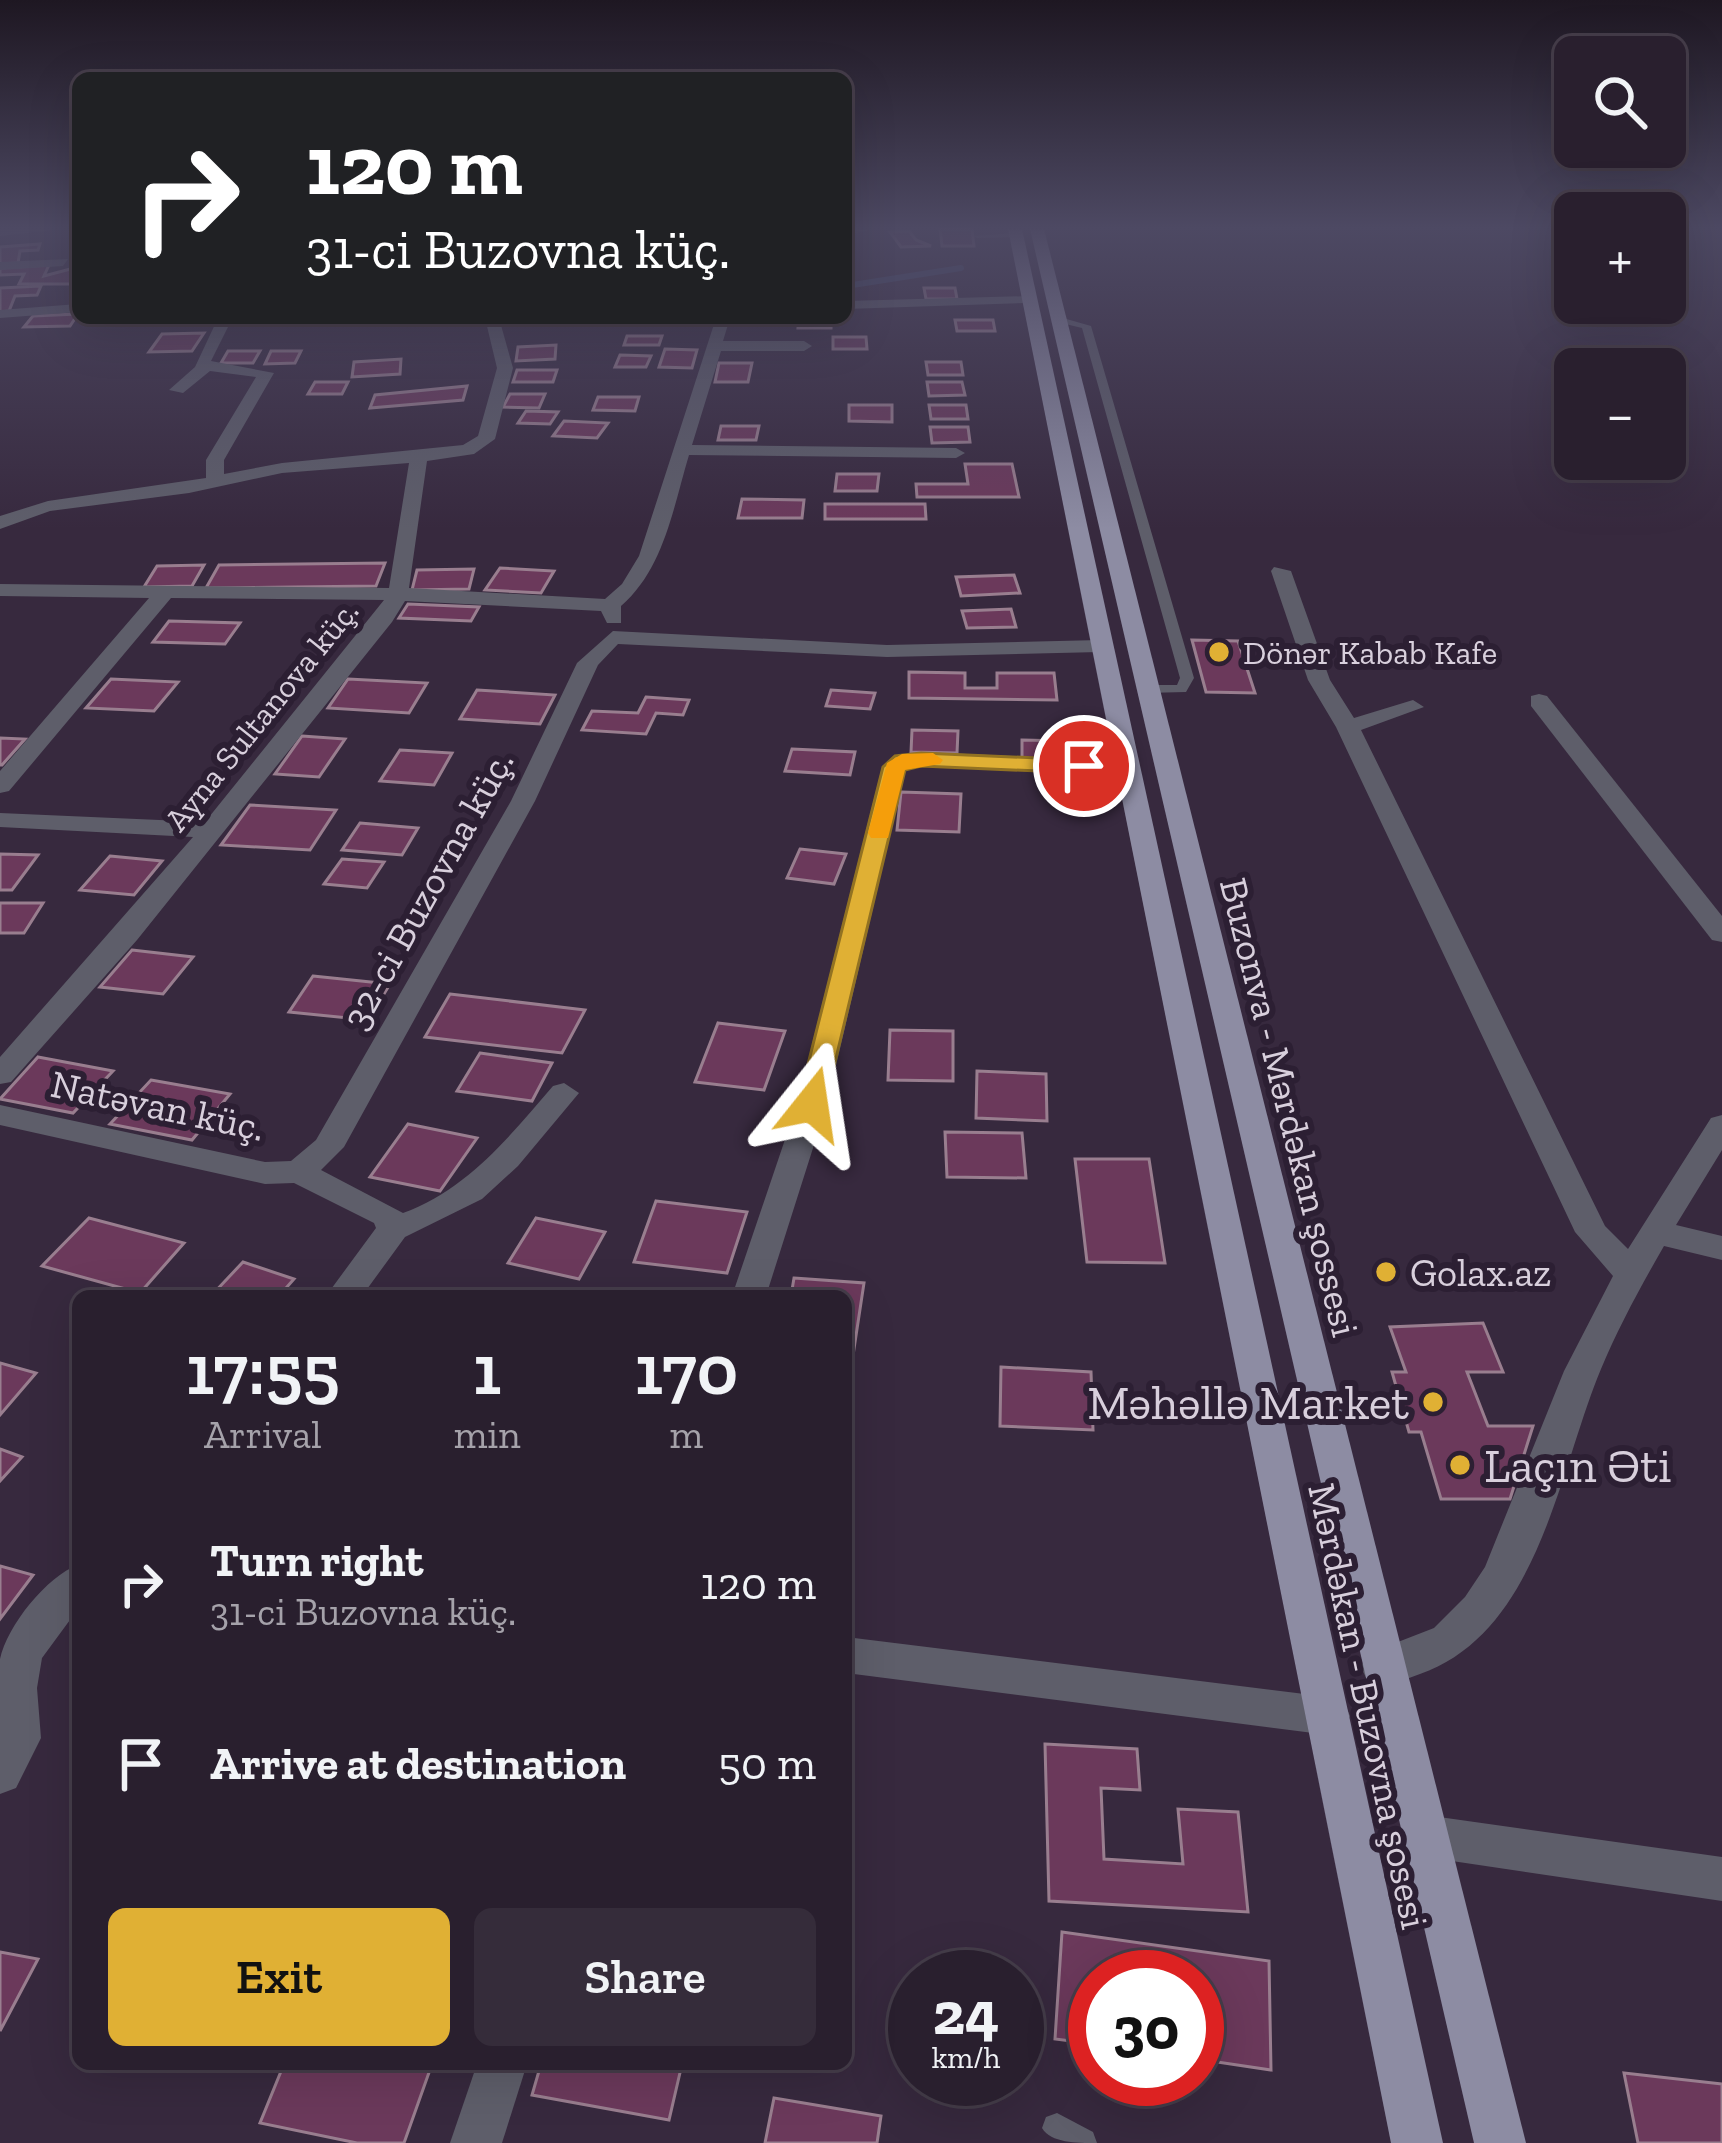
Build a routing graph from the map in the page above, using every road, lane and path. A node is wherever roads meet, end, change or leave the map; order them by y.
1 (219, 329) edge
2 (495, 329) edge
3 (719, 329) edge
4 (1033, 329) edge
5 (1061, 329) edge
6 (714, 346) junction
7 (804, 346) dead end
8 (1081, 361) junction
9 (205, 367) junction
10 (177, 390) dead end
11 (1119, 439) junction
12 (1085, 440) junction
13 (682, 450) junction
14 (956, 453) dead end
15 (419, 457) junction
16 (215, 481) junction
17 (0, 506) edge
18 (21, 513) junction
19 (0, 523) edge
20 (1281, 571) dead end
21 (0, 590) edge
22 (163, 594) junction
23 (398, 594) junction
24 (610, 605) junction
25 (613, 637) junction
26 (1100, 646) junction
27 (1145, 689) junction
28 (1539, 701) dead end
29 (1413, 707) dead end
30 (1348, 727) junction
31 (1126, 768) junction
32 (0, 786) edge
33 (0, 820) edge
34 (209, 830) junction
35 (1722, 934) edge
36 (0, 1075) edge
37 (564, 1093) dead end
38 (0, 1115) edge
39 (1722, 1125) edge
40 (299, 1172) junction
41 (392, 1229) junction
42 (1654, 1232) junction
43 (1722, 1248) edge
44 (1630, 1274) junction
45 (347, 1290) edge
46 (751, 1290) edge
47 (72, 1589) edge
48 (852, 1656) edge
49 (1382, 1667) junction
50 (1329, 1716) junction
51 (0, 1774) edge
52 (1425, 1836) junction
53 (1722, 1880) edge
54 (500, 2070) edge
55 (476, 2143) edge
56 (1417, 2143) edge
57 (1500, 2143) edge

1 - 9 street
2 - 15 street
3 - 6 street
4 - 26 main road, Mərdəkan - Buzovna şosesi
5 - 8 main road, Buzonva - Mərdəkan şossesi
6 - 7 street
6 - 13 street
8 - 11 lane
8 - 12 main road, Buzonva - Mərdəkan şossesi
9 - 10 street
9 - 16 street
11 - 12 lane
11 - 27 lane
12 - 27 main road, Buzonva - Mərdəkan şossesi
13 - 14 street
13 - 24 street
15 - 16 street
15 - 23 street, Ayna Sultanova küç.
16 - 18 street
17 - 18 street
18 - 19 street
20 - 30 street
21 - 22 street
22 - 23 street
22 - 32 street
23 - 24 street
23 - 34 street, Ayna Sultanova küç.
24 - 25 street
25 - 26 street
25 - 40 street, 32-ci Buzovna küç.
26 - 31 main road, Mərdəkan - Buzovna şosesi
27 - 49 main road, Buzonva - Mərdəkan şossesi
28 - 35 street
29 - 30 street
30 - 44 street
31 - 46 street
31 - 50 main road, Mərdəkan - Buzovna şosesi
33 - 34 street
34 - 36 street, Ayna Sultanova küç.
37 - 41 street
38 - 40 street, Natəvan küç.
39 - 42 street
40 - 41 street
41 - 45 street
42 - 43 street
42 - 44 street
44 - 49 street
47 - 51 street
48 - 50 street
49 - 52 main road, Buzonva - Mərdəkan şossesi
50 - 56 main road, Mərdəkan - Buzovna şosesi
52 - 53 street
52 - 57 main road, Buzonva - Mərdəkan şossesi
54 - 55 street

